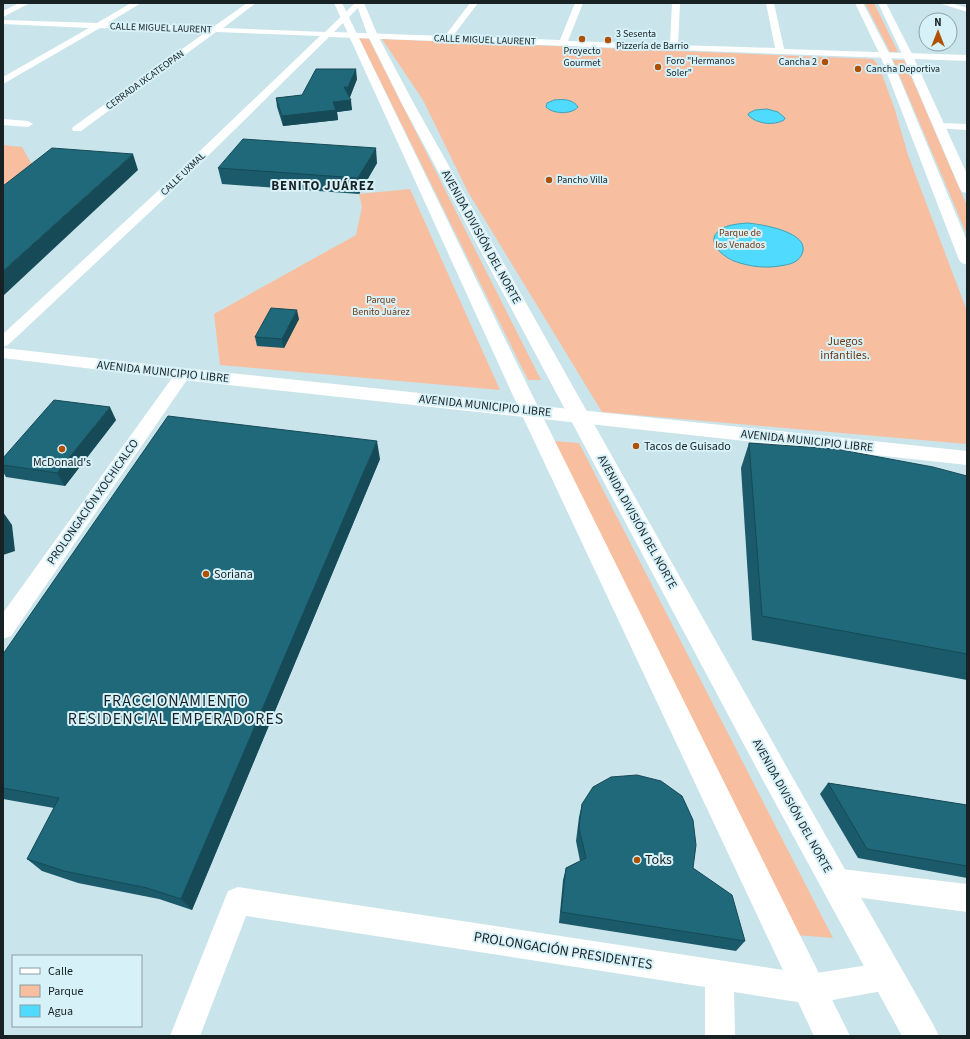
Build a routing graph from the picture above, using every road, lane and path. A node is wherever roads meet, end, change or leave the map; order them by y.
1 (26, 3) edge
2 (137, 3) edge
3 (252, 3) edge
4 (338, 3) edge
5 (359, 3) edge
6 (474, 3) edge
7 (579, 3) edge
8 (676, 3) edge
9 (770, 3) edge
10 (859, 3) edge
11 (882, 3) edge
12 (943, 3) edge
13 (958, 5) edge
14 (3, 14) edge
15 (966, 14) edge
16 (3, 22) edge
17 (98, 26) junction
18 (357, 29) junction
19 (214, 30) junction
20 (327, 34) junction
21 (447, 38) junction
22 (563, 43) junction
23 (674, 47) junction
24 (780, 51) junction
25 (885, 55) junction
26 (908, 56) junction
27 (967, 58) edge
28 (3, 81) edge
29 (3, 122) edge
30 (28, 124) dead end
31 (939, 126) junction
32 (967, 127) edge
33 (77, 130) dead end
34 (967, 189) edge
35 (967, 260) edge
36 (3, 342) edge
37 (3, 353) edge
38 (183, 374) junction
39 (530, 411) junction
40 (579, 417) junction
41 (967, 458) edge
42 (3, 630) edge
43 (833, 880) junction
44 (967, 898) edge
45 (719, 975) junction
46 (888, 976) junction
47 (810, 989) junction
48 (185, 1036) edge
49 (720, 1036) edge
50 (832, 1036) edge
51 (921, 1036) edge

1 - 14 main road
2 - 17 street
3 - 19 street, CERRADA IXCATEOPAN
4 - 18 main road, AVENIDA DIVISIÓN DEL NORTE
5 - 18 main road, AVENIDA DIVISIÓN DEL NORTE
5 - 18 street, CALLE UXMAL
6 - 21 street
7 - 22 street
8 - 23 street
9 - 24 street
10 - 25 main road
11 - 26 main road
12 - 13 street
13 - 15 street
16 - 17 street, CALLE MIGUEL LAURENT
17 - 19 street, CALLE MIGUEL LAURENT
17 - 28 street
18 - 20 street, CALLE MIGUEL LAURENT
18 - 20 street, CALLE UXMAL
18 - 21 street, CALLE MIGUEL LAURENT
18 - 39 main road, AVENIDA DIVISIÓN DEL NORTE
18 - 40 main road, AVENIDA DIVISIÓN DEL NORTE
19 - 20 street, CALLE MIGUEL LAURENT
19 - 33 street, CERRADA IXCATEOPAN
20 - 36 street, CALLE UXMAL
21 - 22 street, CALLE MIGUEL LAURENT
22 - 23 street, CALLE MIGUEL LAURENT
23 - 24 street, CALLE MIGUEL LAURENT
24 - 25 street, CALLE MIGUEL LAURENT
25 - 26 street, CALLE MIGUEL LAURENT
25 - 35 main road
26 - 27 street, CALLE MIGUEL LAURENT
26 - 31 main road
29 - 30 street
31 - 32 street
31 - 34 main road
37 - 38 main road, AVENIDA MUNICIPIO LIBRE
38 - 39 main road, AVENIDA MUNICIPIO LIBRE
38 - 42 street, PROLONGACIÓN XOCHICALCO
39 - 40 main road, AVENIDA MUNICIPIO LIBRE
39 - 47 main road, AVENIDA DIVISIÓN DEL NORTE
40 - 41 main road, AVENIDA MUNICIPIO LIBRE
40 - 43 main road, AVENIDA DIVISIÓN DEL NORTE
43 - 44 street
43 - 46 main road, AVENIDA DIVISIÓN DEL NORTE
45 - 47 street, PROLONGACIÓN PRESIDENTES
45 - 48 street, PROLONGACIÓN PRESIDENTES
45 - 49 street
46 - 47 street, PROLONGACIÓN PRESIDENTES
46 - 51 main road, AVENIDA DIVISIÓN DEL NORTE
47 - 50 main road, AVENIDA DIVISIÓN DEL NORTE

